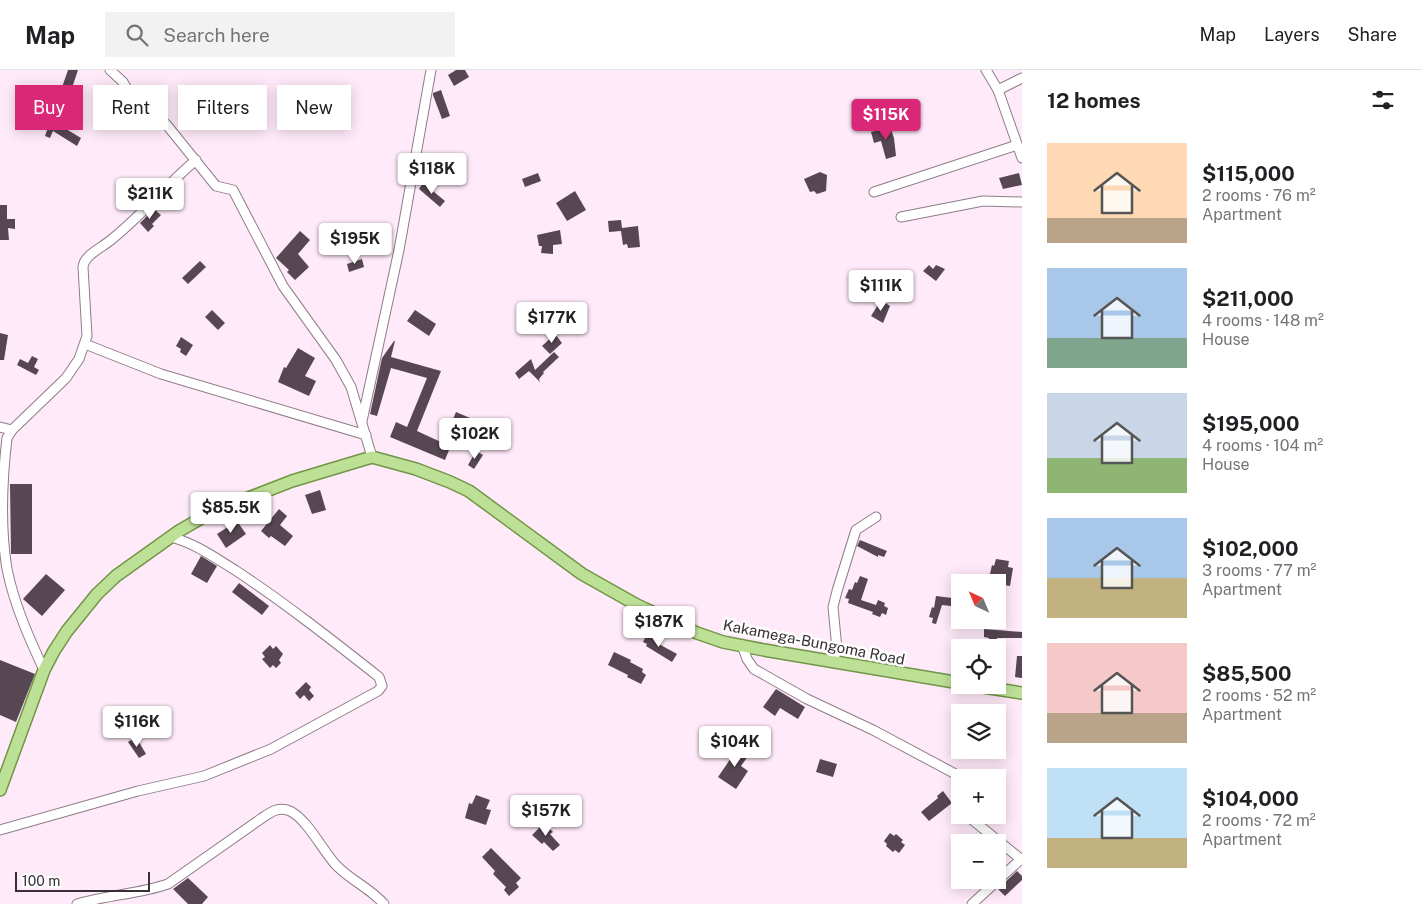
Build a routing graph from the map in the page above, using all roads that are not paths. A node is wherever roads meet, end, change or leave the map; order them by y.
1 (110, 70) edge
2 (431, 70) edge
3 (986, 70) edge
4 (1022, 78) edge
5 (998, 90) junction
6 (1017, 144) junction
7 (1022, 158) edge
8 (196, 160) junction
9 (874, 192) dead end
10 (1022, 202) edge
11 (901, 217) dead end
12 (86, 344) junction
13 (362, 421) junction
14 (0, 427) edge
15 (12, 430) junction
16 (366, 435) junction
17 (372, 457) junction
18 (876, 517) dead end
19 (171, 537) junction
20 (742, 645) junction
21 (833, 662) junction
22 (44, 670) junction
23 (951, 682) edge
24 (1006, 691) edge
25 (1022, 693) edge
26 (951, 772) edge
27 (0, 790) edge
28 (977, 824) edge
29 (0, 830) edge
30 (1022, 860) edge
31 (77, 904) edge
32 (384, 904) edge
33 (972, 904) edge

1 - 8 street
2 - 13 street
3 - 5 street
4 - 5 street
5 - 6 street
6 - 7 street
6 - 9 street
8 - 12 street
8 - 13 street
10 - 11 street
12 - 15 street
12 - 16 street
13 - 16 street
14 - 15 street
15 - 22 street
16 - 17 street
17 - 19 main road
17 - 20 main road, Kakamega-Bungoma Road
18 - 21 street
19 - 22 main road
19 - 29 street
20 - 21 main road, Kakamega-Bungoma Road
20 - 26 street
21 - 23 main road, Kakamega-Bungoma Road
22 - 27 main road
24 - 25 main road
28 - 30 street
30 - 33 street
31 - 32 street

